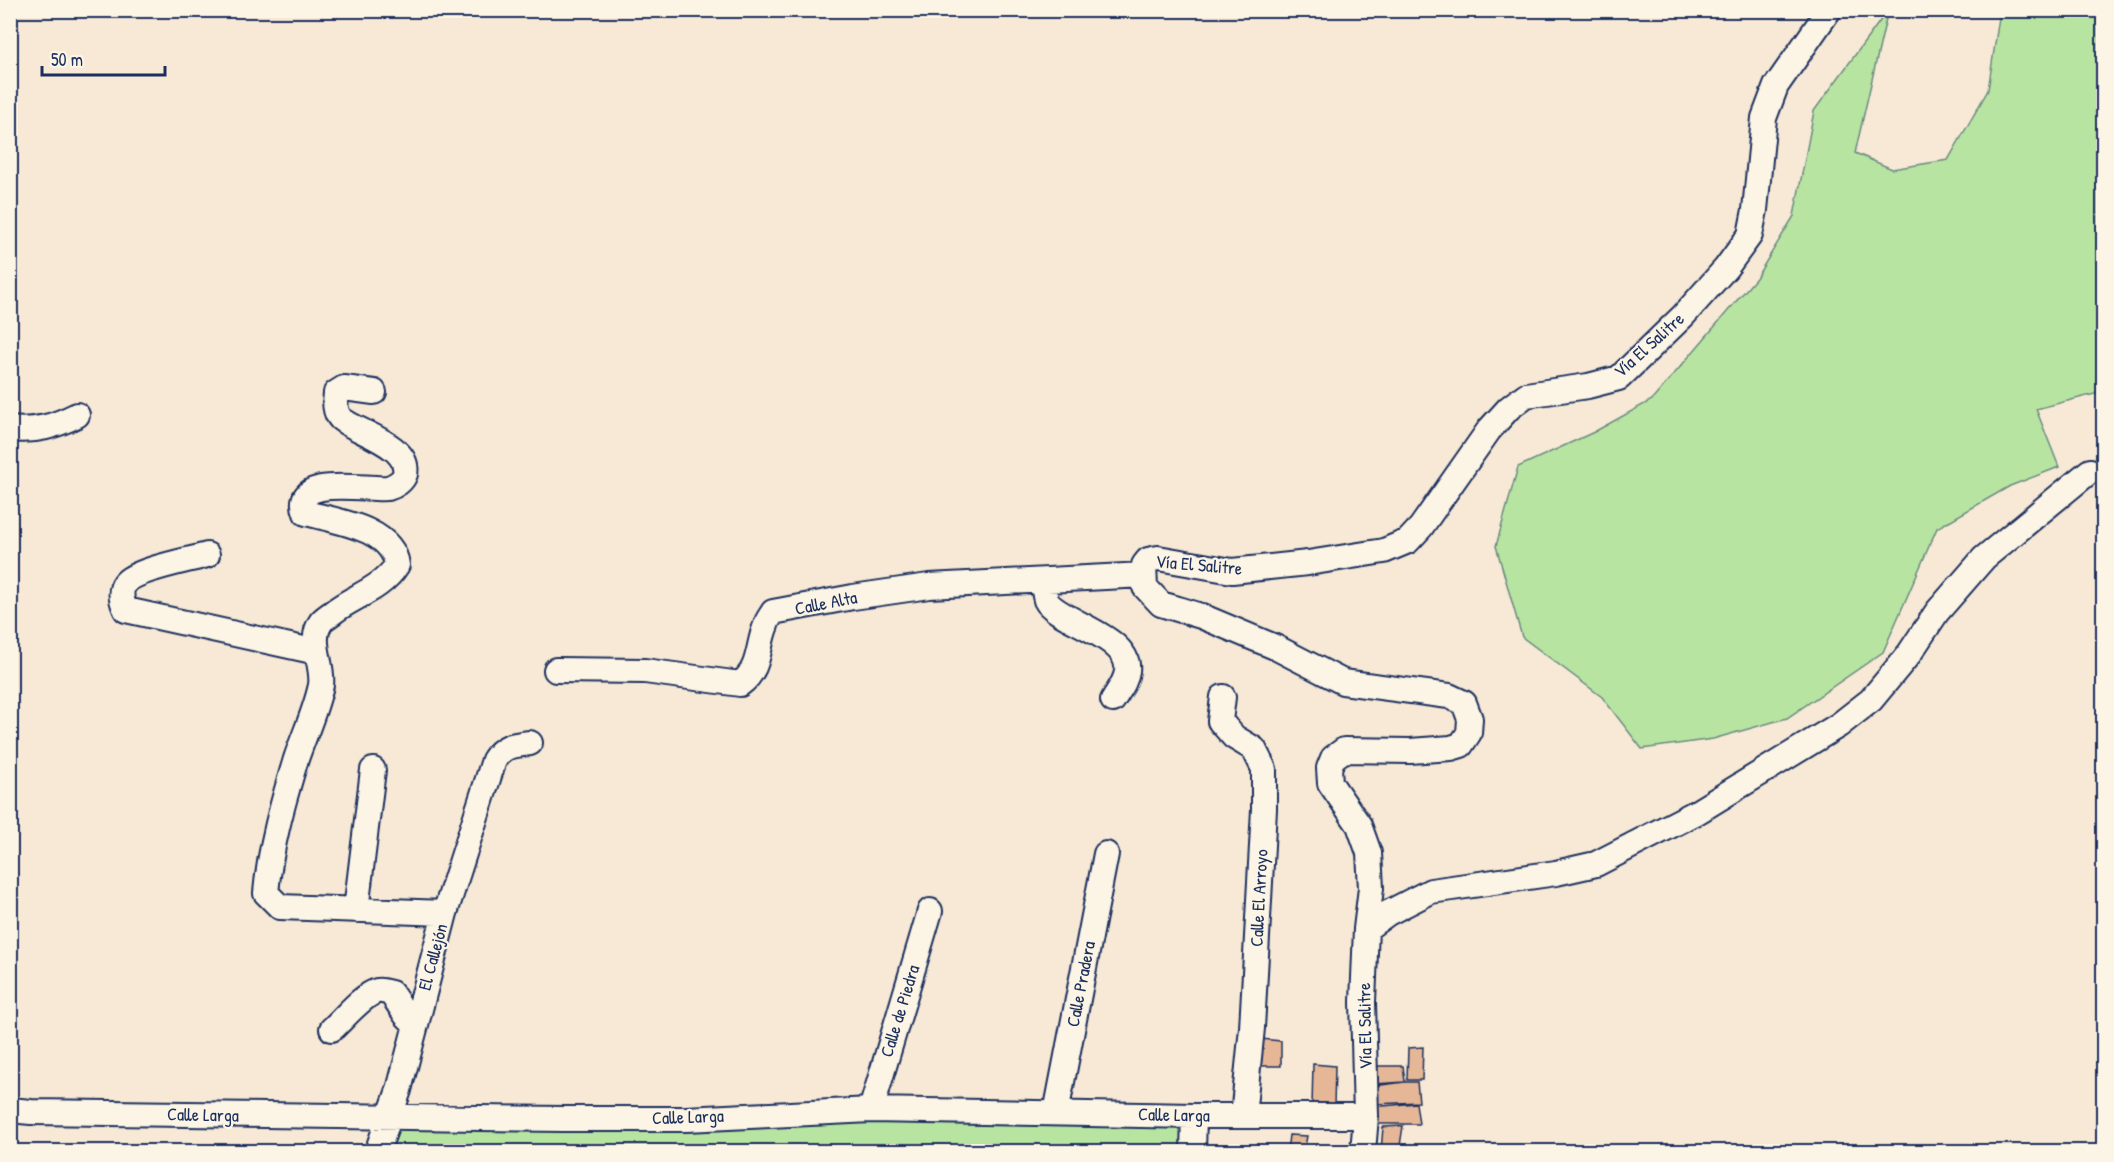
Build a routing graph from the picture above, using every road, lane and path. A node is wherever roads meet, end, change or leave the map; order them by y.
1 (1830, 10) edge
2 (374, 392) dead end
3 (77, 415) dead end
4 (10, 429) edge
5 (2090, 471) dead end
6 (207, 555) dead end
7 (1144, 575) junction
8 (1045, 581) junction
9 (317, 652) junction
10 (556, 670) dead end
11 (1222, 698) dead end
12 (1113, 700) dead end
13 (530, 743) dead end
14 (373, 770) dead end
15 (1106, 854) dead end
16 (356, 910) junction
17 (930, 911) dead end
18 (445, 913) junction
19 (1366, 929) junction
20 (415, 1024) junction
21 (332, 1029) dead end
22 (10, 1110) edge
23 (871, 1110) junction
24 (1056, 1113) junction
25 (1194, 1116) junction
26 (1243, 1116) junction
27 (1366, 1116) junction
28 (388, 1118) junction
29 (377, 1152) edge
30 (1193, 1152) edge
31 (1363, 1152) edge

1 - 7 street, Vía El Salitre
2 - 9 street
3 - 4 street
5 - 19 street
6 - 9 street
7 - 8 street, Calle Alta
7 - 19 street, Vía El Salitre
8 - 10 street, Calle Alta
8 - 12 street
9 - 16 street
11 - 26 street, Calle El Arroyo
13 - 18 street, El Callejón
14 - 16 street
15 - 24 street, Calle Pradera
16 - 18 street
17 - 23 street, Calle de Piedra
18 - 20 street, El Callejón
19 - 27 street, Vía El Salitre
20 - 21 street
20 - 28 street, El Callejón
22 - 28 street, Calle Larga
23 - 24 street, Calle Larga
23 - 28 street, Calle Larga
24 - 25 street, Calle Larga
25 - 26 street, Calle Larga
25 - 30 street
26 - 27 street, Calle Larga
27 - 31 street, Vía El Salitre
28 - 29 street, El Callejón

